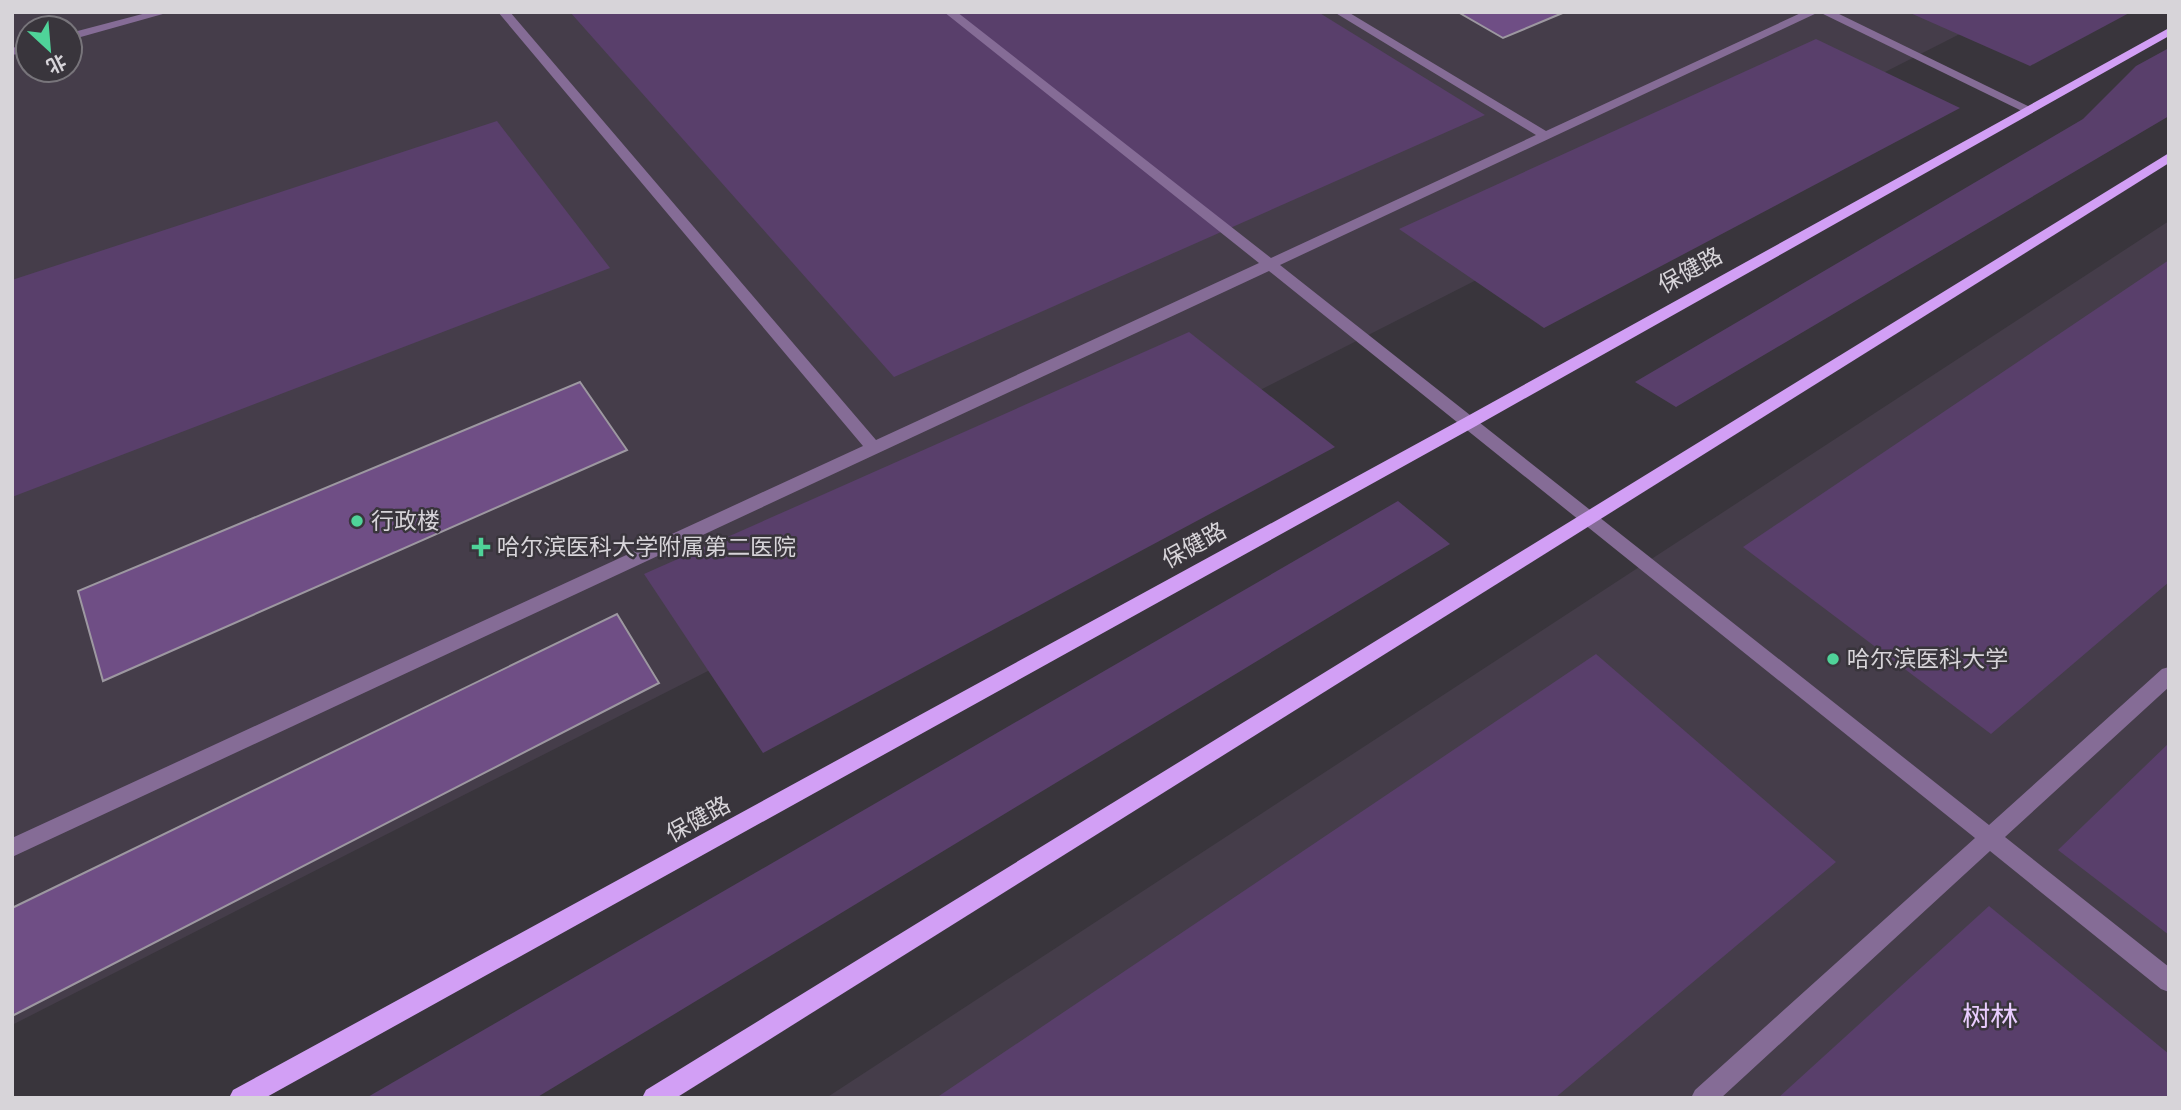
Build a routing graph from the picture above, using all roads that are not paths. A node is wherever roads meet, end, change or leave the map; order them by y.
1 (164, 12) edge
2 (504, 12) edge
3 (950, 12) edge
4 (1340, 12) edge
5 (1813, 12) edge
6 (1825, 12) edge
7 (2169, 31) edge
8 (84, 33) edge
9 (2028, 109) junction
10 (1546, 136) junction
11 (2169, 157) edge
12 (1270, 264) junction
13 (1470, 422) junction
14 (874, 448) junction
15 (1588, 517) junction
16 (2169, 675) edge
17 (1990, 838) junction
18 (12, 848) edge
19 (2169, 981) edge
20 (241, 1098) edge
21 (654, 1098) edge
22 (1703, 1098) edge

1 - 8 street
2 - 14 street
3 - 12 street
4 - 10 street
5 - 10 street
6 - 9 street
7 - 9 main road, 保健路
9 - 13 main road, 保健路
10 - 12 street
11 - 15 main road
12 - 13 street
12 - 14 street
13 - 15 street
13 - 20 main road, 保健路
14 - 18 street
15 - 17 street
15 - 21 main road
16 - 17 street
17 - 19 street
17 - 22 street

